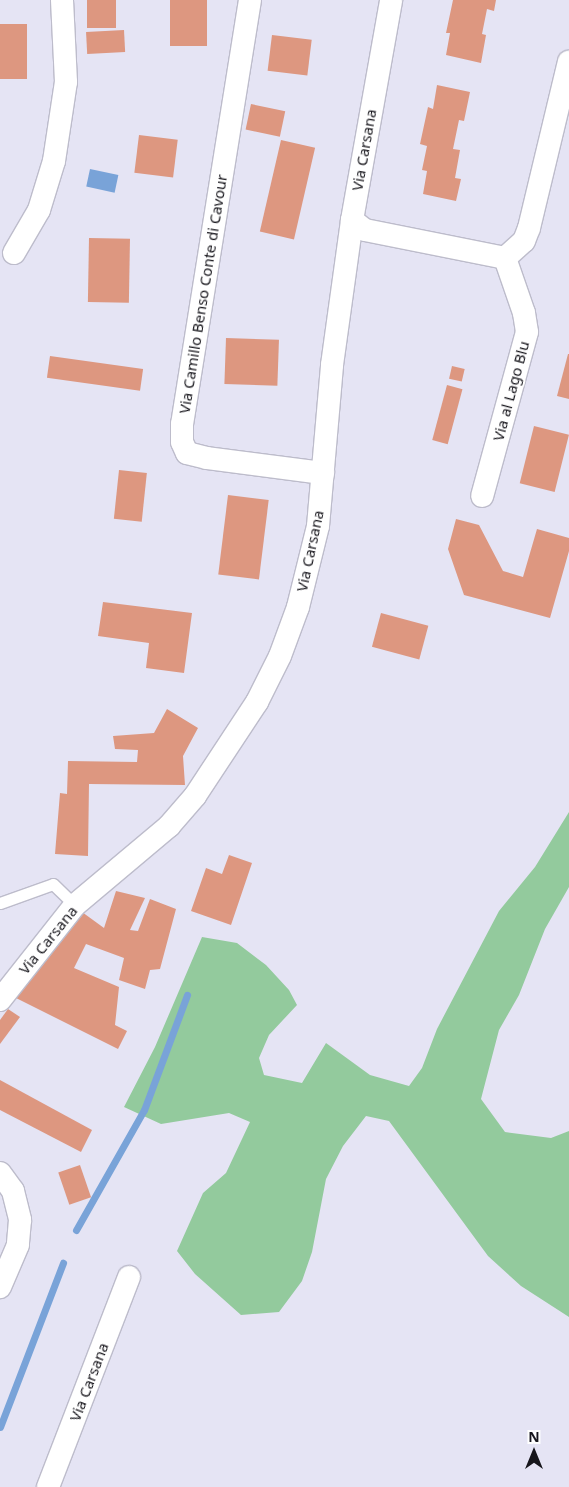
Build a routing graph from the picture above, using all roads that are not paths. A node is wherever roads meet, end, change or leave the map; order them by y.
1 (62, 0) edge
2 (250, 0) edge
3 (391, 0) edge
4 (569, 62) edge
5 (352, 220) junction
6 (14, 253) dead end
7 (505, 258) junction
8 (323, 473) junction
9 (482, 496) dead end
10 (0, 903) edge
11 (75, 905) junction
12 (0, 1000) edge
13 (0, 1173) edge
14 (129, 1277) dead end
15 (0, 1287) edge
16 (48, 1487) edge

1 - 6 street
2 - 8 street, Via Camillo Benso Conte di Cavour
3 - 5 street, Via Carsana
4 - 7 street
5 - 7 street
5 - 8 street, Via Carsana
7 - 9 street, Via al Lago Blu
8 - 11 street, Via Carsana
10 - 11 lane
11 - 12 street, Via Carsana
13 - 15 street
14 - 16 street, Via Carsana

